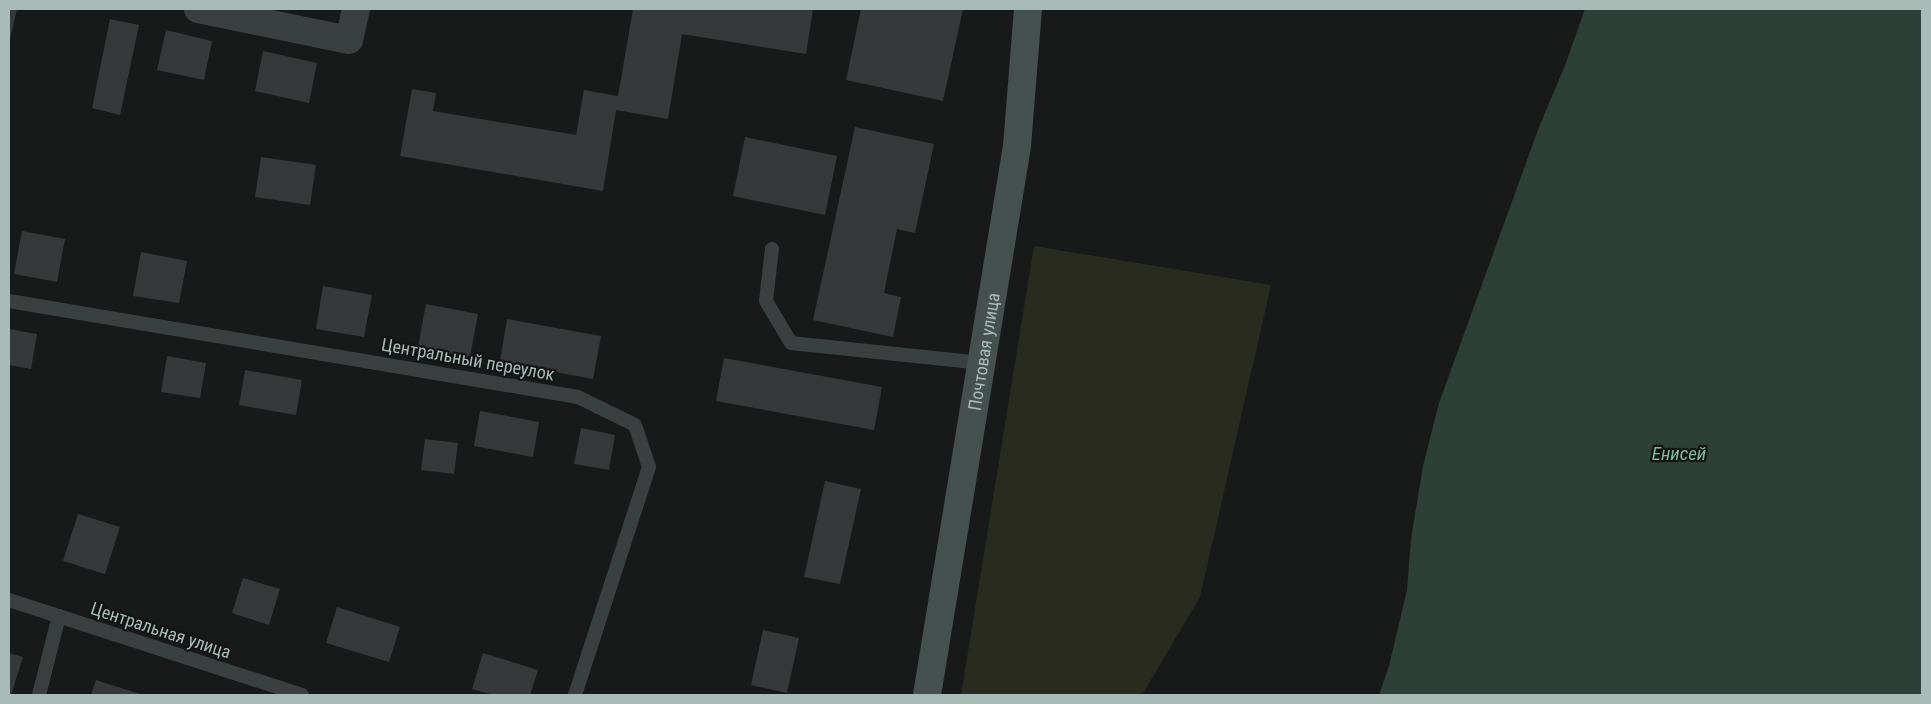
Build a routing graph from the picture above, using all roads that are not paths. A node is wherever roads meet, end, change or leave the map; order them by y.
1 (198, 9) edge
2 (356, 9) edge
3 (1028, 9) edge
4 (772, 249) dead end
5 (9, 301) edge
6 (982, 362) junction
7 (9, 600) edge
8 (59, 616) junction
9 (39, 695) edge
10 (302, 695) edge
11 (574, 695) edge
12 (926, 695) edge

1 - 2 street
3 - 6 main road, Почтовая улица
4 - 6 lane
5 - 11 lane, Центральный переулок
6 - 12 main road, Почтовая улица
7 - 8 lane, Центральная улица
8 - 9 lane
8 - 10 lane, Центральная улица

